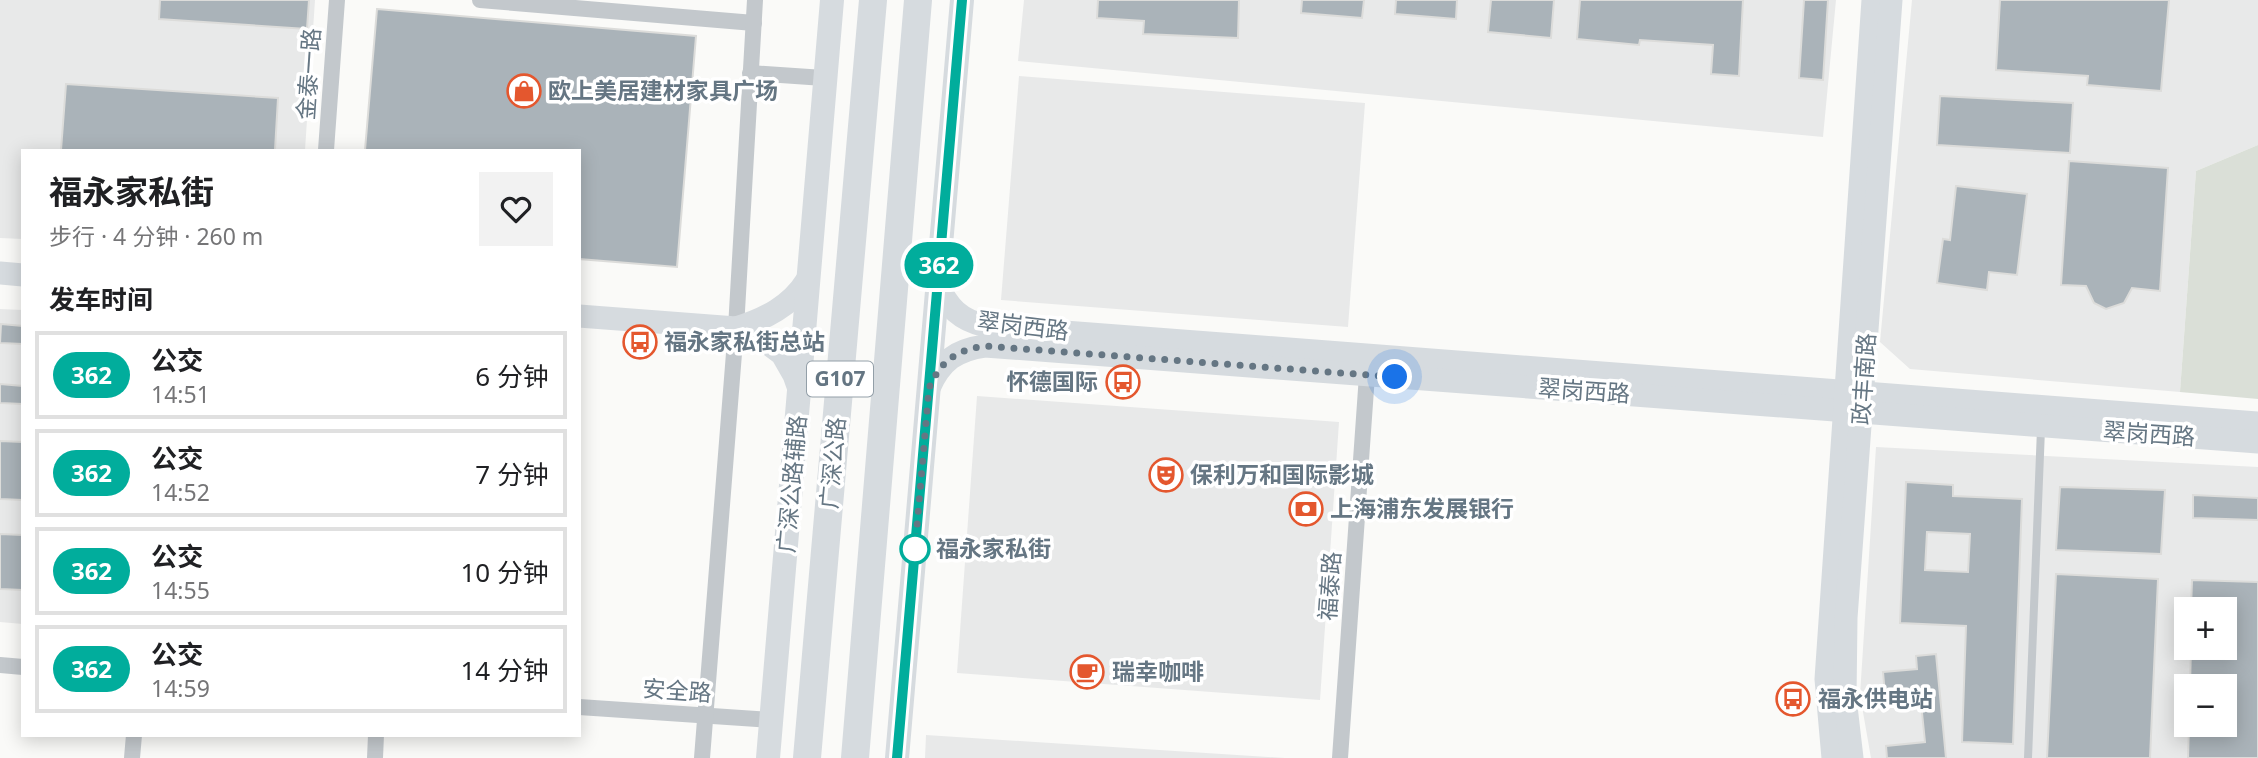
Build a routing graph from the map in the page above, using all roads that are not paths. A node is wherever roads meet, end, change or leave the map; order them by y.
1 (337, 0) edge
2 (480, 0) edge
3 (755, 0) edge
4 (832, 0) edge
5 (873, 0) edge
6 (918, 0) edge
7 (962, 0) edge
8 (1873, 0) edge
9 (1891, 0) edge
10 (754, 23) junction
11 (750, 73) junction
12 (824, 78) junction
13 (326, 149) edge
14 (0, 273) edge
15 (21, 275) edge
16 (807, 280) junction
17 (937, 283) junction
18 (581, 316) edge
19 (736, 328) junction
20 (1031, 339) junction
21 (1367, 375) junction
22 (929, 388) junction
23 (800, 393) junction
24 (1854, 402) junction
25 (2258, 423) edge
26 (2041, 426) junction
27 (2258, 442) edge
28 (0, 666) edge
29 (21, 667) edge
30 (581, 707) edge
31 (705, 716) junction
32 (771, 720) junction
33 (134, 737) edge
34 (376, 737) edge
35 (132, 758) edge
36 (375, 758) edge
37 (702, 758) edge
38 (768, 758) edge
39 (807, 758) edge
40 (855, 758) edge
41 (897, 758) edge
42 (1340, 758) edge
43 (1833, 758) edge
44 (1852, 758) edge
45 (2028, 758) edge

1 - 13 street, 金泰一路
2 - 10 street
3 - 10 street
4 - 12 main road, 广深公路辅路
5 - 39 highway, 广深公路 / G107
6 - 40 highway, 广深公路 / G107
7 - 17 main road
8 - 24 main road, 政丰南路
9 - 24 main road, 政丰南路
10 - 11 street
11 - 12 street
11 - 19 street
12 - 16 main road, 广深公路辅路
14 - 15 main road
16 - 19 main road
16 - 23 main road, 广深公路辅路
17 - 20 main road, 翠岗西路
17 - 22 main road
18 - 19 main road
19 - 23 main road
19 - 31 street
20 - 21 main road, 翠岗西路
20 - 22 main road, 翠岗西路
20 - 24 main road, 翠岗西路
21 - 24 main road, 翠岗西路
21 - 42 street, 福泰路
22 - 41 main road
23 - 32 main road, 广深公路辅路
24 - 25 main road, 翠岗西路
24 - 26 main road, 翠岗西路
24 - 43 main road, 政丰南路
24 - 44 main road, 政丰南路
26 - 27 main road, 翠岗西路
26 - 45 lane
28 - 29 street
30 - 31 street, 安全路
31 - 32 street, 安全路
31 - 37 street
32 - 38 main road, 广深公路辅路
33 - 35 street
34 - 36 street

